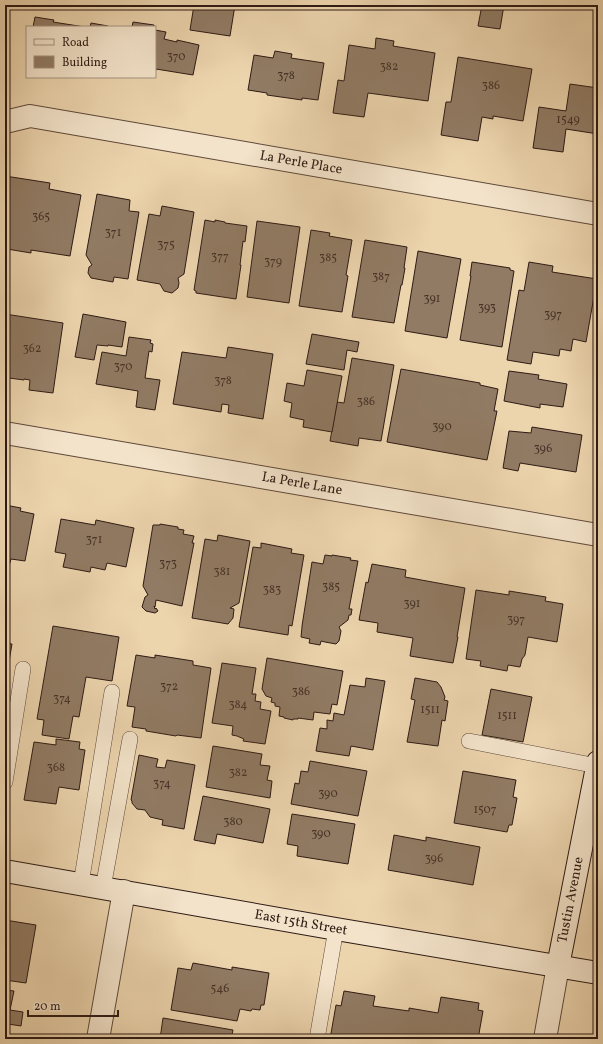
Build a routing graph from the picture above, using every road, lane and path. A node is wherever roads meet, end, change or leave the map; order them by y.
1 (5, 122) edge
2 (598, 214) edge
3 (5, 433) edge
4 (598, 535) edge
5 (23, 669) dead end
6 (112, 692) dead end
7 (130, 739) dead end
8 (469, 741) dead end
9 (598, 764) edge
10 (5, 782) edge
11 (5, 871) edge
12 (81, 884) junction
13 (114, 889) junction
14 (336, 929) junction
15 (558, 966) junction
16 (598, 973) edge
17 (98, 1039) edge
18 (317, 1039) edge
19 (545, 1039) edge

1 - 2 street, La Perle Place
3 - 4 street, La Perle Lane
5 - 10 lane
6 - 12 lane
7 - 13 lane
8 - 9 lane
9 - 15 street, Tustin Avenue
11 - 12 street, East 15th Street
12 - 13 street, East 15th Street
13 - 14 street, East 15th Street
13 - 17 street
14 - 15 street, East 15th Street
14 - 18 lane
15 - 16 street, East 15th Street
15 - 19 street, Tustin Avenue

